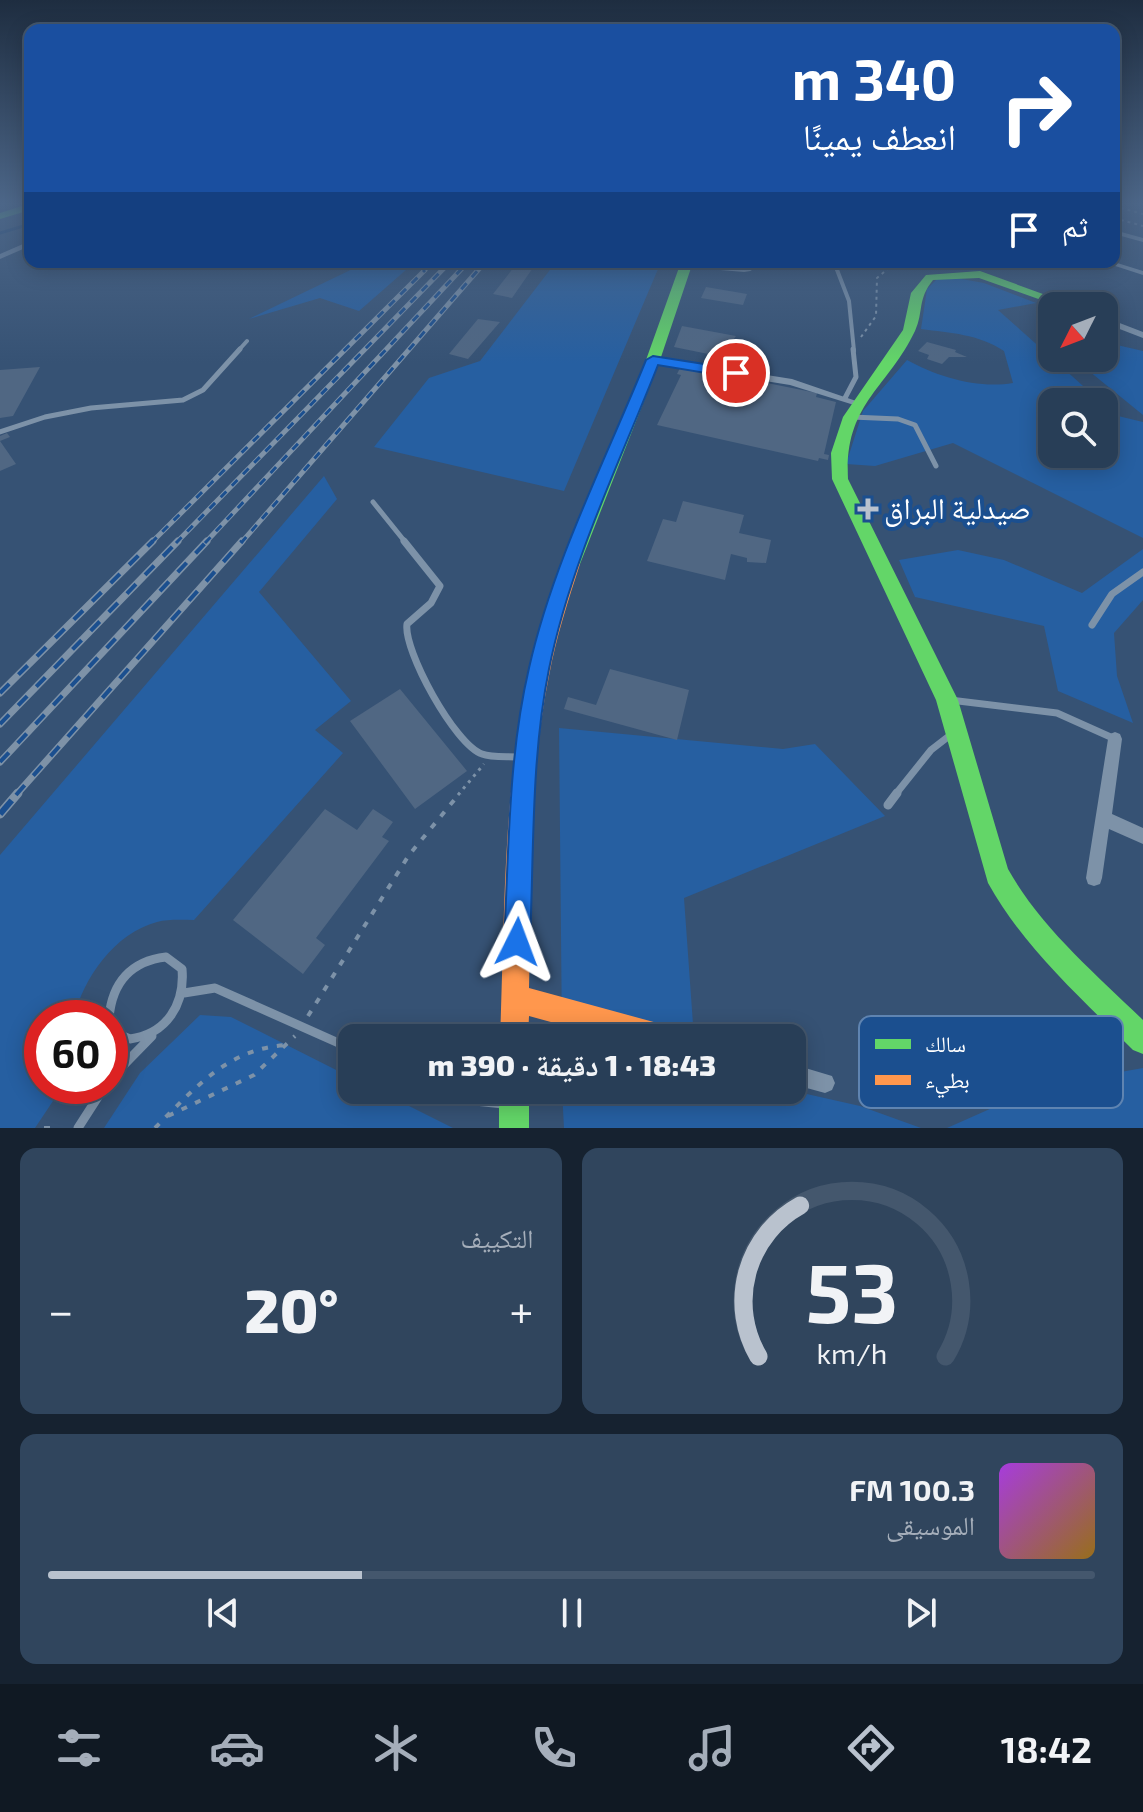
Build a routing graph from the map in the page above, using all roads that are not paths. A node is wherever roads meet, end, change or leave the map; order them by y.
1 (1120, 266) edge
2 (686, 268) edge
3 (725, 268) edge
4 (750, 268) edge
5 (836, 268) edge
6 (1143, 273) edge
7 (1038, 295) edge
8 (1118, 325) edge
9 (1143, 335) edge
10 (247, 341) dead end
11 (653, 360) junction
12 (851, 406) junction
13 (0, 432) edge
14 (936, 466) dead end
15 (373, 502) dead end
16 (1143, 572) edge
17 (1092, 625) dead end
18 (947, 700) junction
19 (956, 731) junction
20 (1115, 739) joint
21 (527, 757) junction
22 (888, 805) dead end
23 (1103, 818) junction
24 (1143, 836) edge
25 (1094, 878) dead end
26 (184, 993) junction
27 (514, 998) junction
28 (112, 1000) edge
29 (1119, 1016) edge
30 (1123, 1020) edge
31 (514, 1024) edge
32 (610, 1024) edge
33 (158, 1031) junction
34 (128, 1037) edge
35 (1143, 1040) edge
36 (338, 1043) edge
37 (128, 1059) edge
38 (806, 1078) edge
39 (825, 1083) dead end
40 (93, 1104) edge
41 (514, 1104) edge
42 (78, 1128) edge
43 (514, 1128) edge

1 - 6 street
2 - 11 street
3 - 4 lane
5 - 12 lane
7 - 12 street
8 - 9 street
10 - 13 lane
11 - 12 street
11 - 21 street
12 - 14 lane
12 - 18 street
15 - 21 lane
16 - 17 lane
18 - 19 street
18 - 20 lane
19 - 22 lane
19 - 29 street
20 - 23 street
21 - 27 street
23 - 24 street
23 - 25 street
26 - 28 lane
26 - 33 lane
26 - 36 lane
27 - 31 street
27 - 32 street
30 - 35 street
33 - 34 lane
33 - 37 lane
38 - 39 street
40 - 42 lane
41 - 43 street

